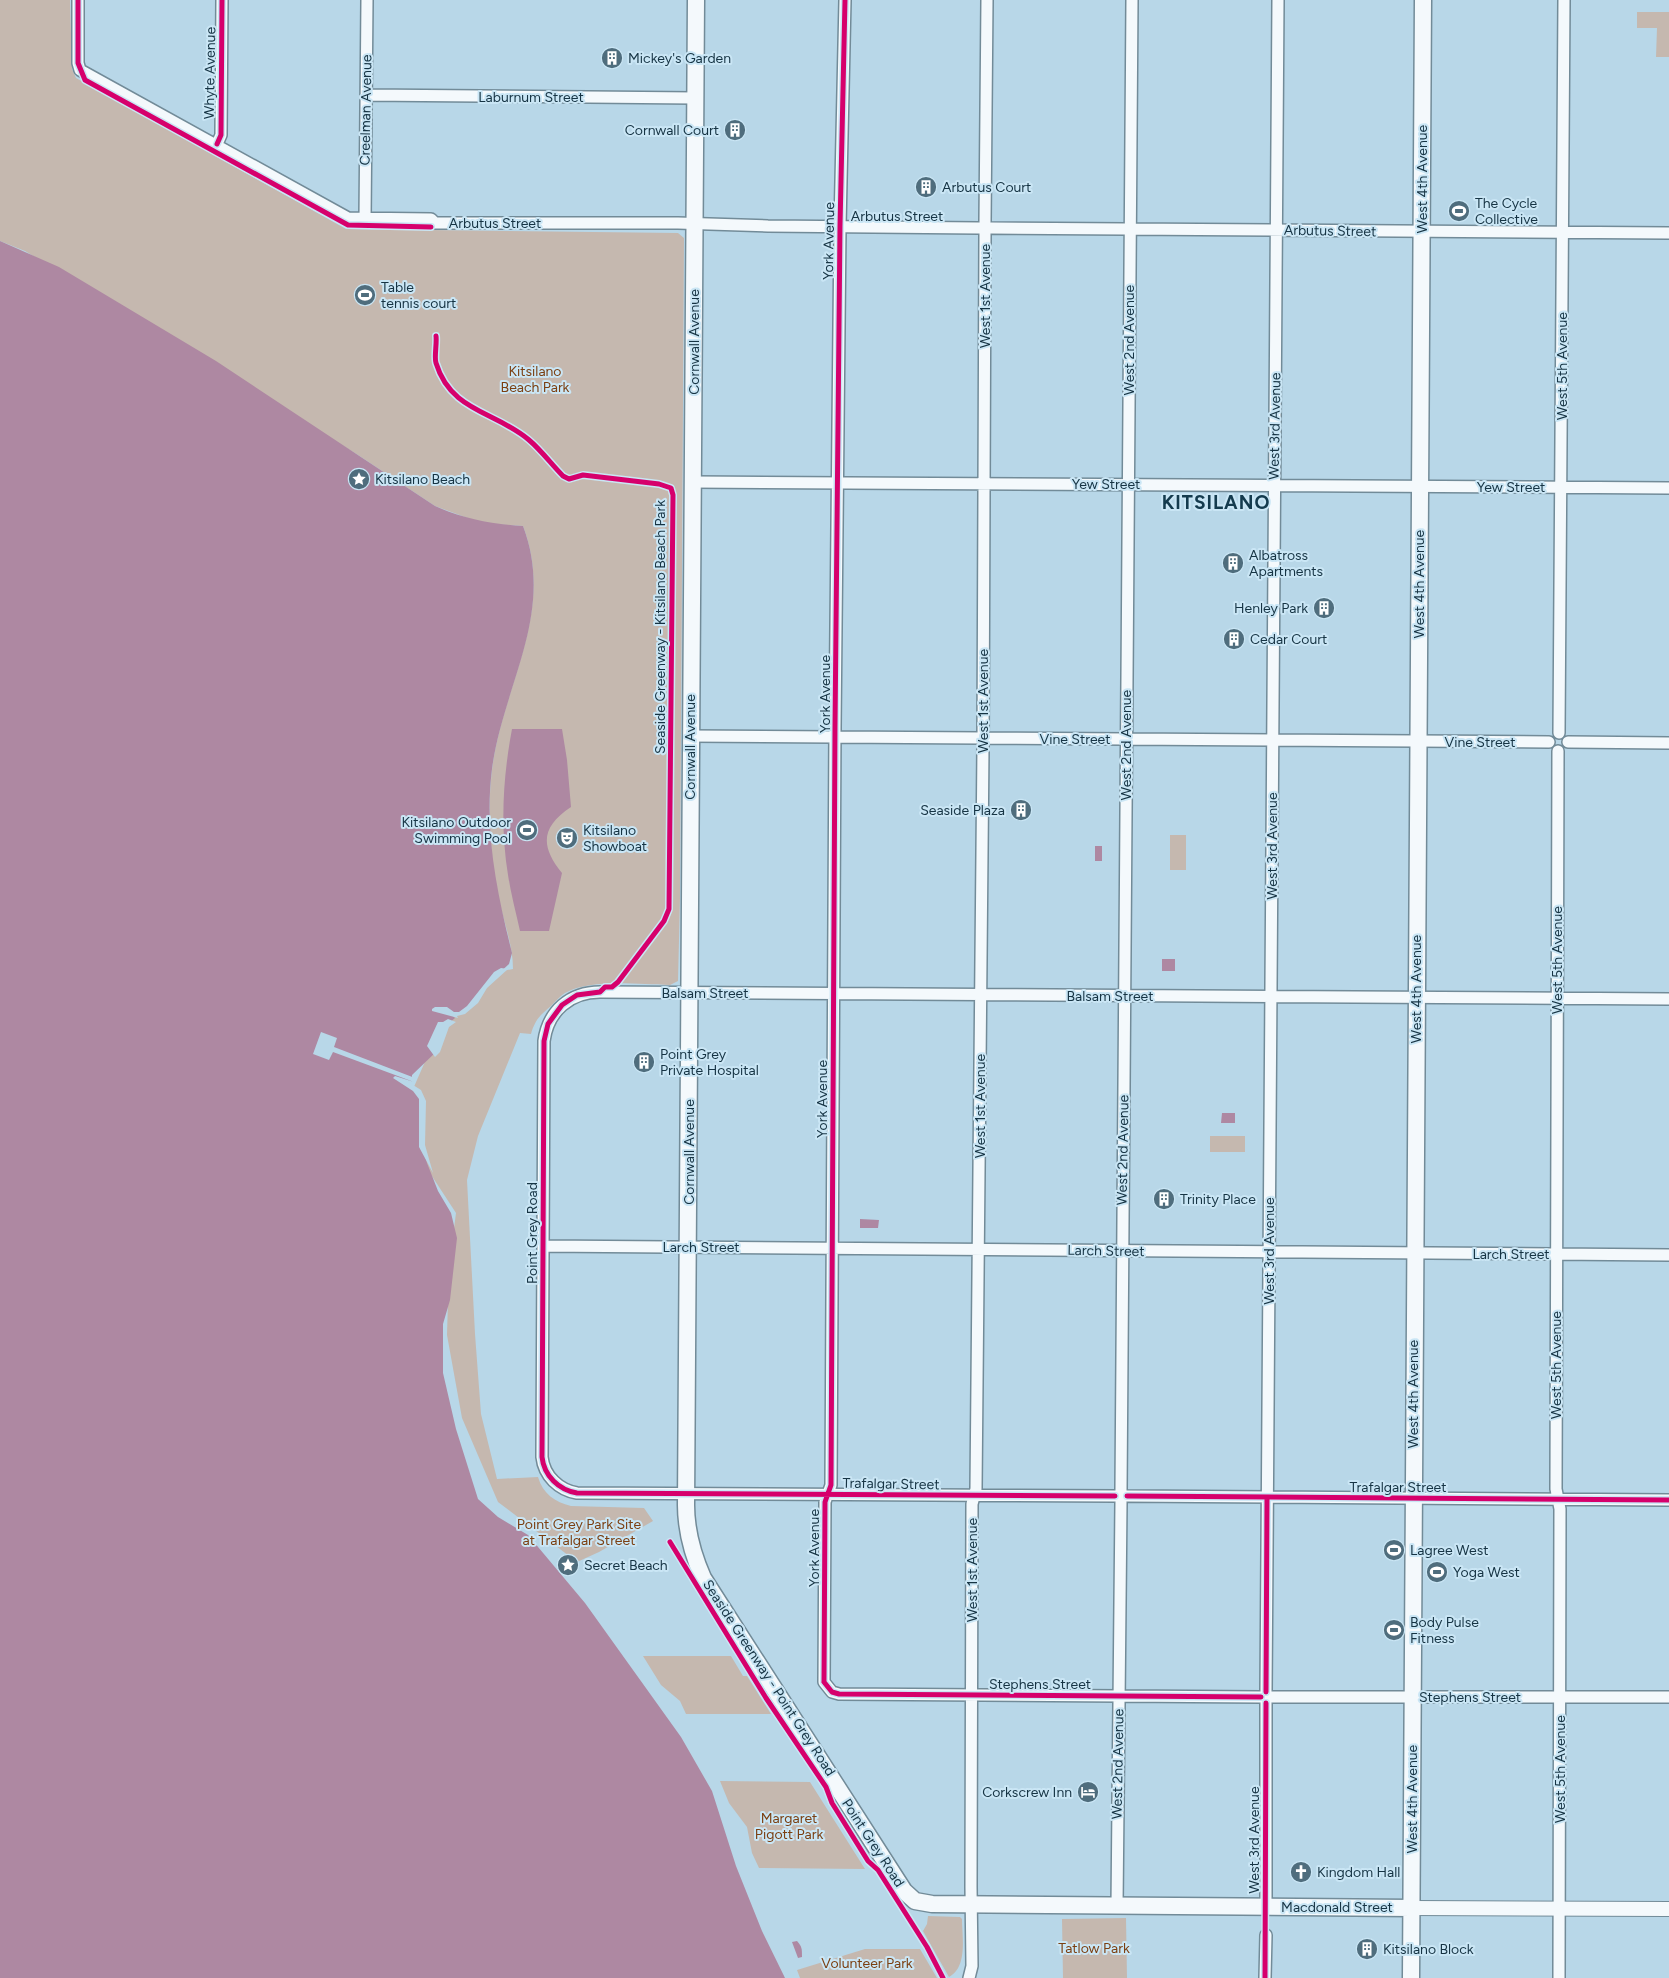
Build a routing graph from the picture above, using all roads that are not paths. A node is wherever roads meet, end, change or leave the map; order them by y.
1 (78, 0) edge
2 (222, 0) edge
3 (367, 0) edge
4 (696, 0) edge
5 (845, 0) edge
6 (987, 0) edge
7 (1132, 0) edge
8 (1278, 0) edge
9 (1423, 0) edge
10 (1564, 0) edge
11 (366, 95) junction
12 (695, 98) junction
13 (216, 144) junction
14 (365, 219) junction
15 (695, 223) junction
16 (840, 226) junction
17 (985, 228) junction
18 (1130, 229) junction
19 (1277, 230) junction
20 (1421, 232) junction
21 (1562, 232) junction
22 (1669, 232) edge
23 (692, 482) junction
24 (838, 482) junction
25 (984, 483) junction
26 (1128, 484) junction
27 (1274, 485) junction
28 (1420, 486) junction
29 (1561, 487) junction
30 (1669, 488) edge
31 (1559, 733) junction
32 (690, 736) junction
33 (835, 737) junction
34 (983, 738) junction
35 (1126, 739) junction
36 (1272, 740) junction
37 (1418, 741) junction
38 (1549, 742) junction
39 (1568, 742) junction
40 (1669, 743) edge
41 (1558, 751) junction
42 (689, 992) junction
43 (834, 994) junction
44 (981, 995) junction
45 (1126, 996) junction
46 (1271, 997) junction
47 (1416, 998) junction
48 (1557, 999) junction
49 (1669, 999) edge
50 (557, 1011) joint
51 (543, 1246) junction
52 (688, 1247) junction
53 (833, 1249) junction
54 (979, 1250) junction
55 (1122, 1251) junction
56 (1269, 1252) junction
57 (1414, 1253) junction
58 (1555, 1254) junction
59 (1669, 1255) edge
60 (577, 1493) joint
61 (686, 1493) junction
62 (828, 1494) junction
63 (974, 1496) junction
64 (1121, 1496) junction
65 (1267, 1497) junction
66 (1413, 1498) junction
67 (1558, 1499) junction
68 (1669, 1500) edge
69 (824, 1682) joint
70 (971, 1695) junction
71 (1119, 1696) junction
72 (1266, 1697) junction
73 (1412, 1697) junction
74 (1560, 1697) junction
75 (1669, 1697) edge
76 (914, 1901) joint
77 (971, 1904) junction
78 (1117, 1906) junction
79 (1266, 1907) junction
80 (1411, 1908) junction
81 (1559, 1908) junction
82 (1669, 1909) edge
83 (1266, 1935) dead end
84 (969, 1978) edge
85 (1265, 1978) edge
86 (1411, 1978) edge
87 (1559, 1978) edge

1 - 13 street, Arbutus Street
2 - 13 street, Whyte Avenue
3 - 11 street, Creelman Avenue
4 - 12 main road, Cornwall Avenue
5 - 16 street, York Avenue
6 - 17 street, West 1st Avenue
7 - 18 street, West 2nd Avenue
8 - 19 street, West 3rd Avenue
9 - 20 main road, West 4th Avenue
10 - 21 street, West 5th Avenue
11 - 12 street, Laburnum Street
11 - 14 street, Creelman Avenue
12 - 15 main road, Cornwall Avenue
13 - 14 street, Arbutus Street
14 - 15 street, Arbutus Street
15 - 16 street, Arbutus Street
15 - 23 main road, Cornwall Avenue
16 - 17 street, Arbutus Street
16 - 24 street, York Avenue
17 - 18 street, Arbutus Street
17 - 25 street, West 1st Avenue
18 - 19 street, Arbutus Street
18 - 26 street, West 2nd Avenue
19 - 20 street, Arbutus Street
19 - 27 street, West 3rd Avenue
20 - 21 street, Arbutus Street
20 - 28 main road, West 4th Avenue
21 - 22 street, Arbutus Street
21 - 29 street, West 5th Avenue
23 - 24 street, Yew Street
23 - 32 main road, Cornwall Avenue
24 - 25 street, Yew Street
24 - 33 street, York Avenue
25 - 26 street, Yew Street
25 - 34 street, West 1st Avenue
26 - 27 street, Yew Street
26 - 35 street, West 2nd Avenue
27 - 28 street, Yew Street
27 - 36 street, West 3rd Avenue
28 - 29 street, Yew Street
28 - 37 main road, West 4th Avenue
29 - 30 street, Yew Street
29 - 31 street, West 5th Avenue
31 - 38 street
31 - 39 street
32 - 33 street, Vine Street
32 - 42 main road, Cornwall Avenue
33 - 34 street, Vine Street
33 - 43 street, York Avenue
34 - 35 street, Vine Street
34 - 44 street, West 1st Avenue
35 - 36 street, Vine Street
35 - 45 street, West 2nd Avenue
36 - 37 street, Vine Street
36 - 46 street, West 3rd Avenue
37 - 38 street, Vine Street
37 - 47 main road, West 4th Avenue
38 - 41 street
39 - 40 street
39 - 41 street
41 - 48 street, West 5th Avenue
42 - 43 street, Balsam Street
42 - 50 street, Balsam Street
42 - 52 main road, Cornwall Avenue
43 - 44 street, Balsam Street
43 - 53 street, York Avenue
44 - 45 street, Balsam Street
44 - 54 street, West 1st Avenue
45 - 46 street, Balsam Street
45 - 55 street, West 2nd Avenue
46 - 47 street, Balsam Street
46 - 56 street, West 3rd Avenue
47 - 48 street, Balsam Street
47 - 57 main road, West 4th Avenue
48 - 49 street, Balsam Street
48 - 58 street, West 5th Avenue
50 - 51 street, Point Grey Road
51 - 52 street, Larch Street
51 - 60 street, Point Grey Road
52 - 53 street, Larch Street
52 - 61 main road, Cornwall Avenue
53 - 54 street, Larch Street
53 - 62 street, York Avenue
54 - 55 street, Larch Street
54 - 63 street, West 1st Avenue
55 - 56 street, Larch Street
55 - 64 street, West 2nd Avenue
56 - 57 street, Larch Street
56 - 65 street, West 3rd Avenue
57 - 58 street, Larch Street
57 - 66 main road, West 4th Avenue
58 - 59 street, Larch Street
58 - 67 street, West 5th Avenue
60 - 61 street, Trafalgar Street
61 - 62 street, Trafalgar Street
61 - 76 main road, Point Grey Road
62 - 63 street, Trafalgar Street
62 - 69 street, York Avenue
63 - 64 street, Trafalgar Street
63 - 70 street, West 1st Avenue
64 - 65 street, Trafalgar Street
64 - 71 street, West 2nd Avenue
65 - 66 street, Trafalgar Street
65 - 72 street, West 3rd Avenue
66 - 67 street, Trafalgar Street
66 - 73 main road, West 4th Avenue
67 - 68 street, Trafalgar Street
67 - 74 street, West 5th Avenue
69 - 70 street, Stephens Street
70 - 71 street, Stephens Street
70 - 77 street, West 1st Avenue
71 - 72 street, Stephens Street
71 - 78 street, West 2nd Avenue
72 - 73 street, Stephens Street
72 - 79 street, West 3rd Avenue
73 - 74 street, Stephens Street
73 - 80 main road, West 4th Avenue
74 - 75 street, Stephens Street
74 - 81 street, West 5th Avenue
76 - 77 main road, Macdonald Street
77 - 78 main road, Macdonald Street
77 - 84 street, West 1st Avenue
78 - 79 main road, Macdonald Street
79 - 80 main road, Macdonald Street
80 - 81 street, Macdonald Street
80 - 86 main road, West 4th Avenue
81 - 82 street, Macdonald Street
81 - 87 street, West 5th Avenue
83 - 85 street

